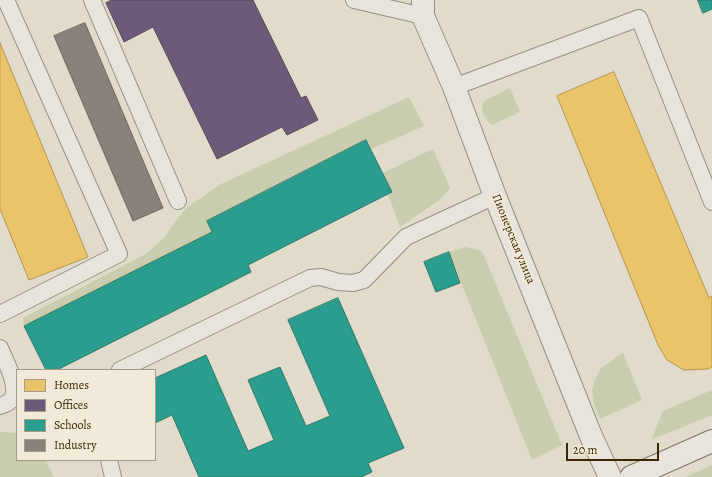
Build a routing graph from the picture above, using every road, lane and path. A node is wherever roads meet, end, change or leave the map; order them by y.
1 (6, 0) edge
2 (92, 0) edge
3 (354, 0) edge
4 (423, 8) edge
5 (454, 87) junction
6 (495, 196) junction
7 (178, 201) dead end
8 (712, 202) edge
9 (0, 314) edge
10 (0, 348) edge
11 (122, 369) edge
12 (0, 406) edge
13 (712, 441) edge
14 (109, 461) edge
15 (113, 477) edge
16 (610, 477) edge
17 (631, 477) edge

1 - 9 lane
2 - 7 lane
3 - 4 lane
4 - 5 street, Пионерская улица
5 - 6 street, Пионерская улица
5 - 8 lane
6 - 11 lane
6 - 16 street, Пионерская улица
10 - 12 lane
13 - 17 street
14 - 15 lane

